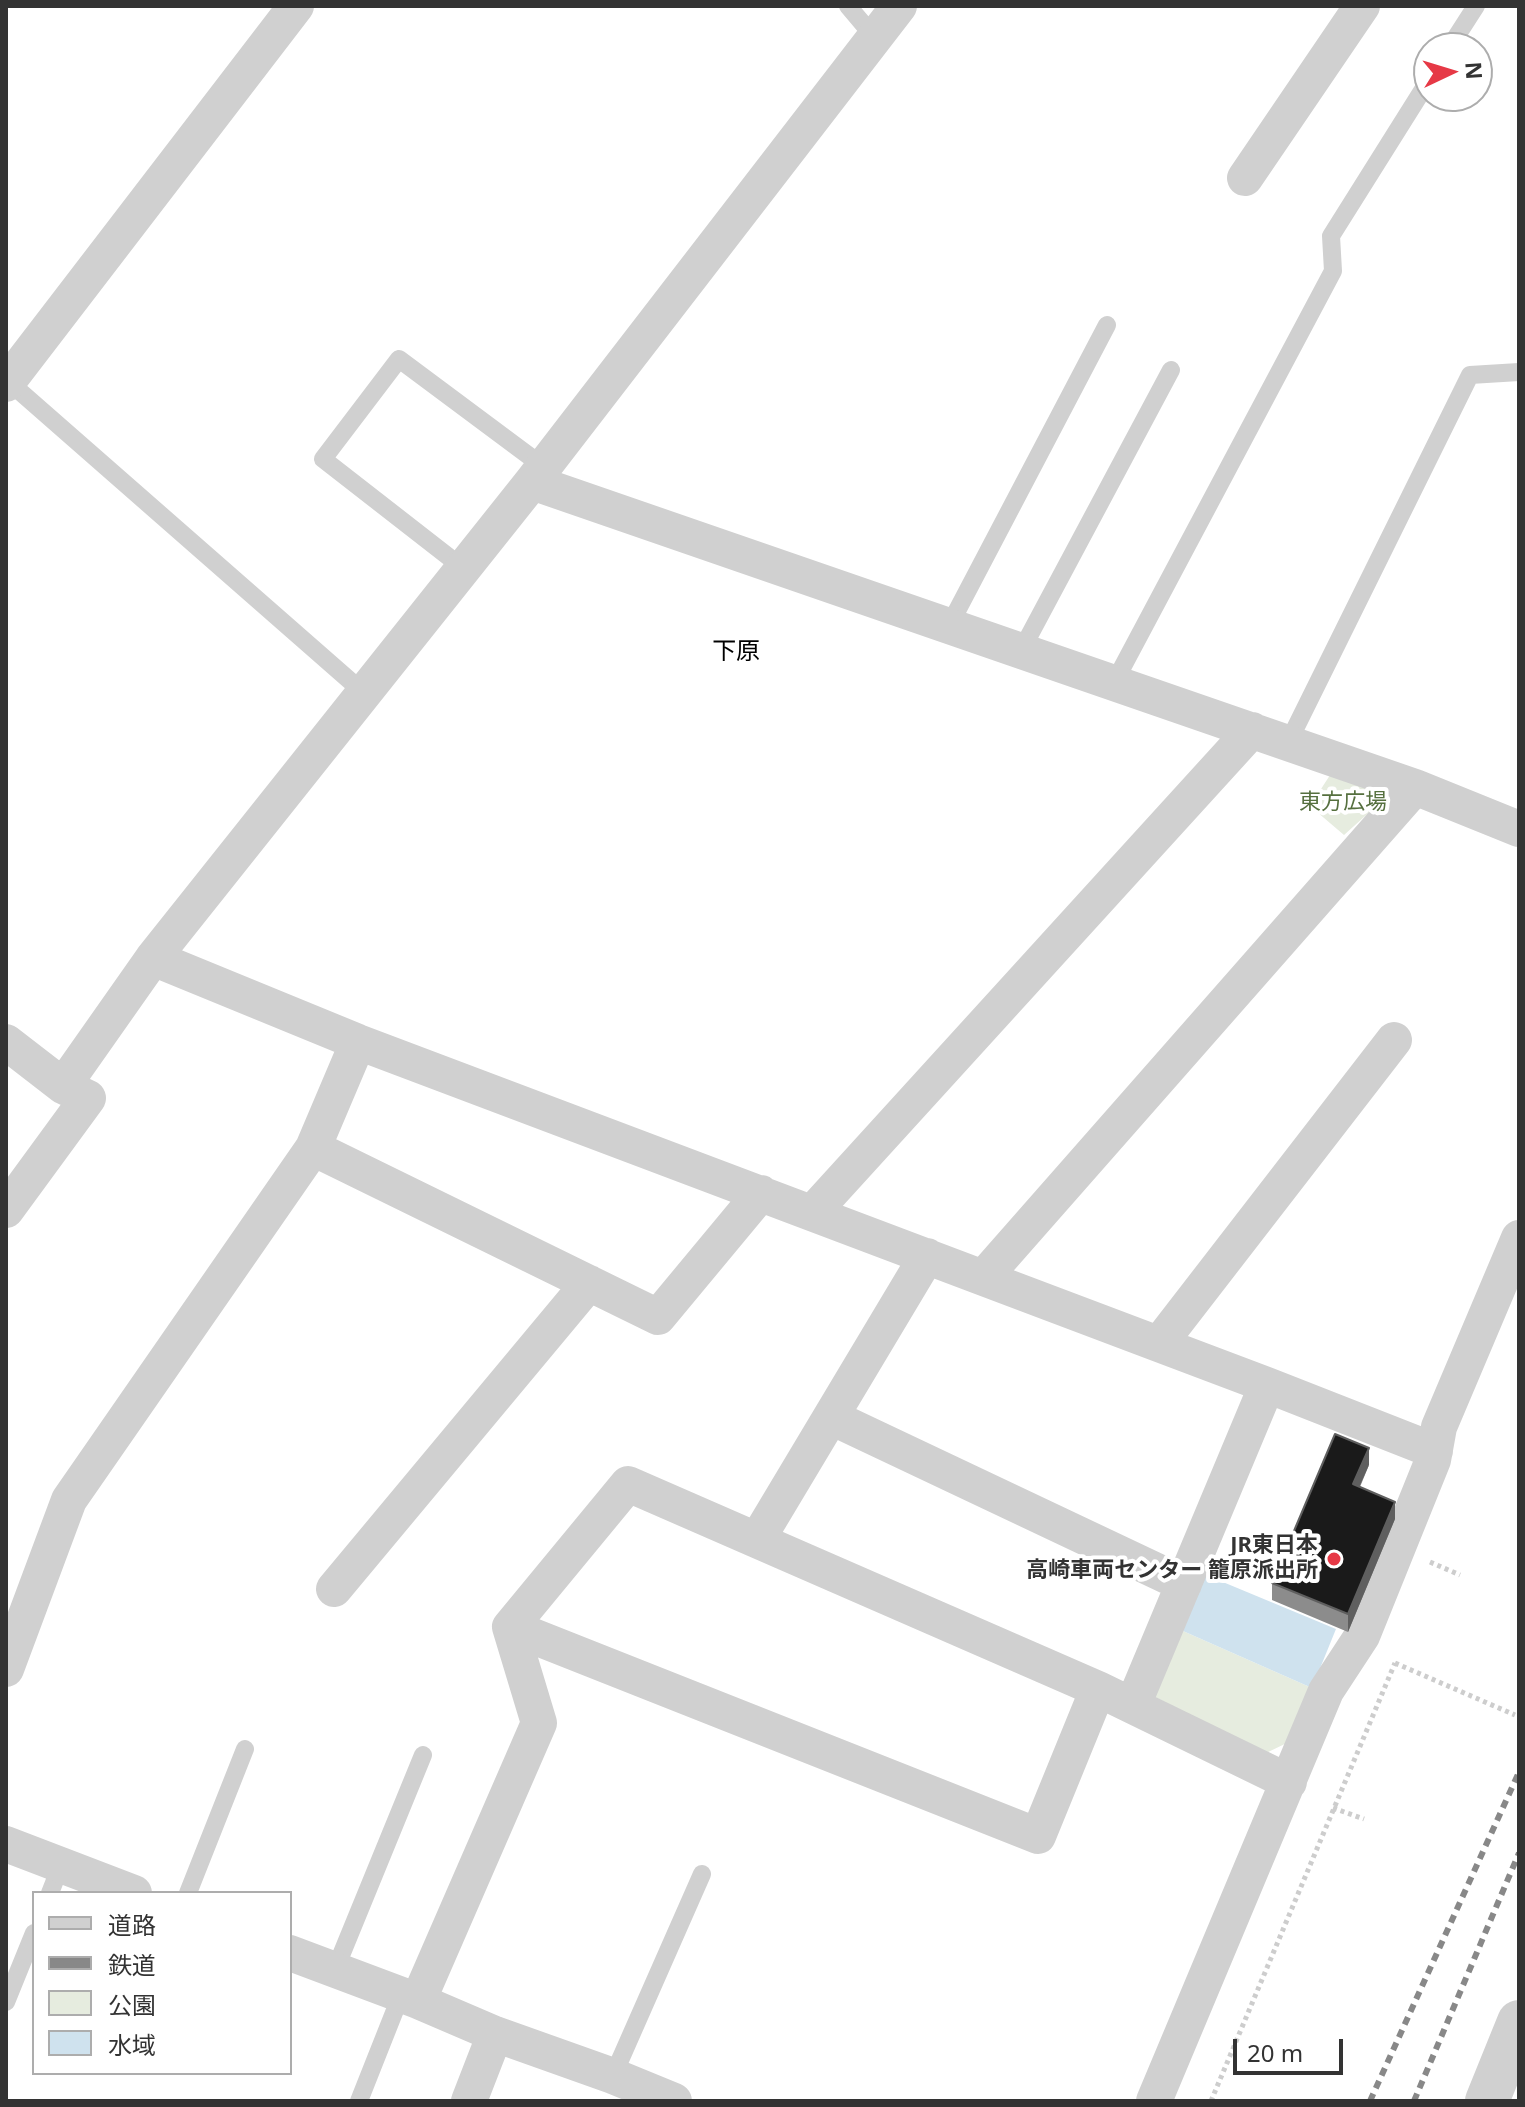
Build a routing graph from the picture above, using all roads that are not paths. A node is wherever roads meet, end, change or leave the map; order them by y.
1 (296, 6) edge
2 (848, 6) edge
3 (899, 6) edge
4 (1362, 6) edge
5 (1476, 6) edge
6 (1459, 32) edge
7 (875, 38) junction
8 (1413, 105) edge
9 (1245, 178) dead end
10 (1107, 325) dead end
11 (1171, 370) dead end
12 (1519, 372) edge
13 (7, 382) edge
14 (538, 475) junction
15 (463, 568) junction
16 (949, 626) junction
17 (1021, 651) junction
18 (1114, 683) junction
19 (364, 693) junction
20 (1252, 730) junction
21 (1288, 743) junction
22 (1415, 787) junction
23 (1519, 829) edge
24 (153, 958) junction
25 (1394, 1040) dead end
26 (6, 1042) edge
27 (358, 1042) junction
28 (63, 1086) junction
29 (313, 1148) junction
30 (761, 1193) junction
31 (6, 1210) edge
32 (813, 1212) junction
33 (1519, 1238) edge
34 (927, 1256) junction
35 (984, 1277) junction
36 (589, 1283) junction
37 (1159, 1344) junction
38 (1267, 1385) junction
39 (831, 1417) junction
40 (1435, 1451) junction
41 (757, 1540) junction
42 (1184, 1584) junction
43 (334, 1589) dead end
44 (510, 1627) junction
45 (6, 1669) edge
46 (1098, 1689) junction
47 (1133, 1705) junction
48 (245, 1749) dead end
49 (423, 1755) dead end
50 (1289, 1782) junction
51 (6, 1844) edge
52 (702, 1874) dead end
53 (56, 1879) edge
54 (123, 1891) edge
55 (189, 1891) edge
56 (32, 1938) edge
57 (292, 1954) edge
58 (335, 1970) junction
59 (410, 1998) junction
60 (6, 2002) edge
61 (1519, 2022) edge
62 (495, 2034) junction
63 (613, 2076) junction
64 (359, 2101) edge
65 (469, 2101) edge
66 (674, 2101) edge
67 (1154, 2101) edge
68 (1487, 2101) edge

1 - 13 street
2 - 7 lane
3 - 7 street
4 - 9 street
5 - 6 lane
7 - 14 street
8 - 18 lane
10 - 16 lane
11 - 17 lane
12 - 21 lane
13 - 19 lane
14 - 15 street
14 - 15 lane
14 - 16 street
15 - 19 street
16 - 17 street
17 - 18 street
18 - 20 street
19 - 24 street
20 - 21 street
20 - 32 street
21 - 22 street
22 - 23 street
22 - 35 street
24 - 27 street
24 - 28 street
25 - 37 street
26 - 28 street
27 - 29 street
27 - 30 street
28 - 31 street
29 - 36 street
29 - 45 street
30 - 32 street
30 - 36 street
32 - 34 street
33 - 40 street
34 - 35 street
34 - 39 street
35 - 37 street
36 - 43 street
37 - 38 street
38 - 40 street
38 - 42 street
39 - 41 street
39 - 42 street
40 - 50 street
41 - 44 street
41 - 46 street
42 - 47 street
44 - 46 street
44 - 59 street
46 - 47 street
47 - 50 street
48 - 55 lane
49 - 58 lane
50 - 67 street
51 - 53 street
52 - 63 lane
53 - 54 street
56 - 60 lane
57 - 58 street
58 - 59 street
59 - 62 street
59 - 64 lane
61 - 68 street
62 - 63 street
62 - 65 street
63 - 66 street

